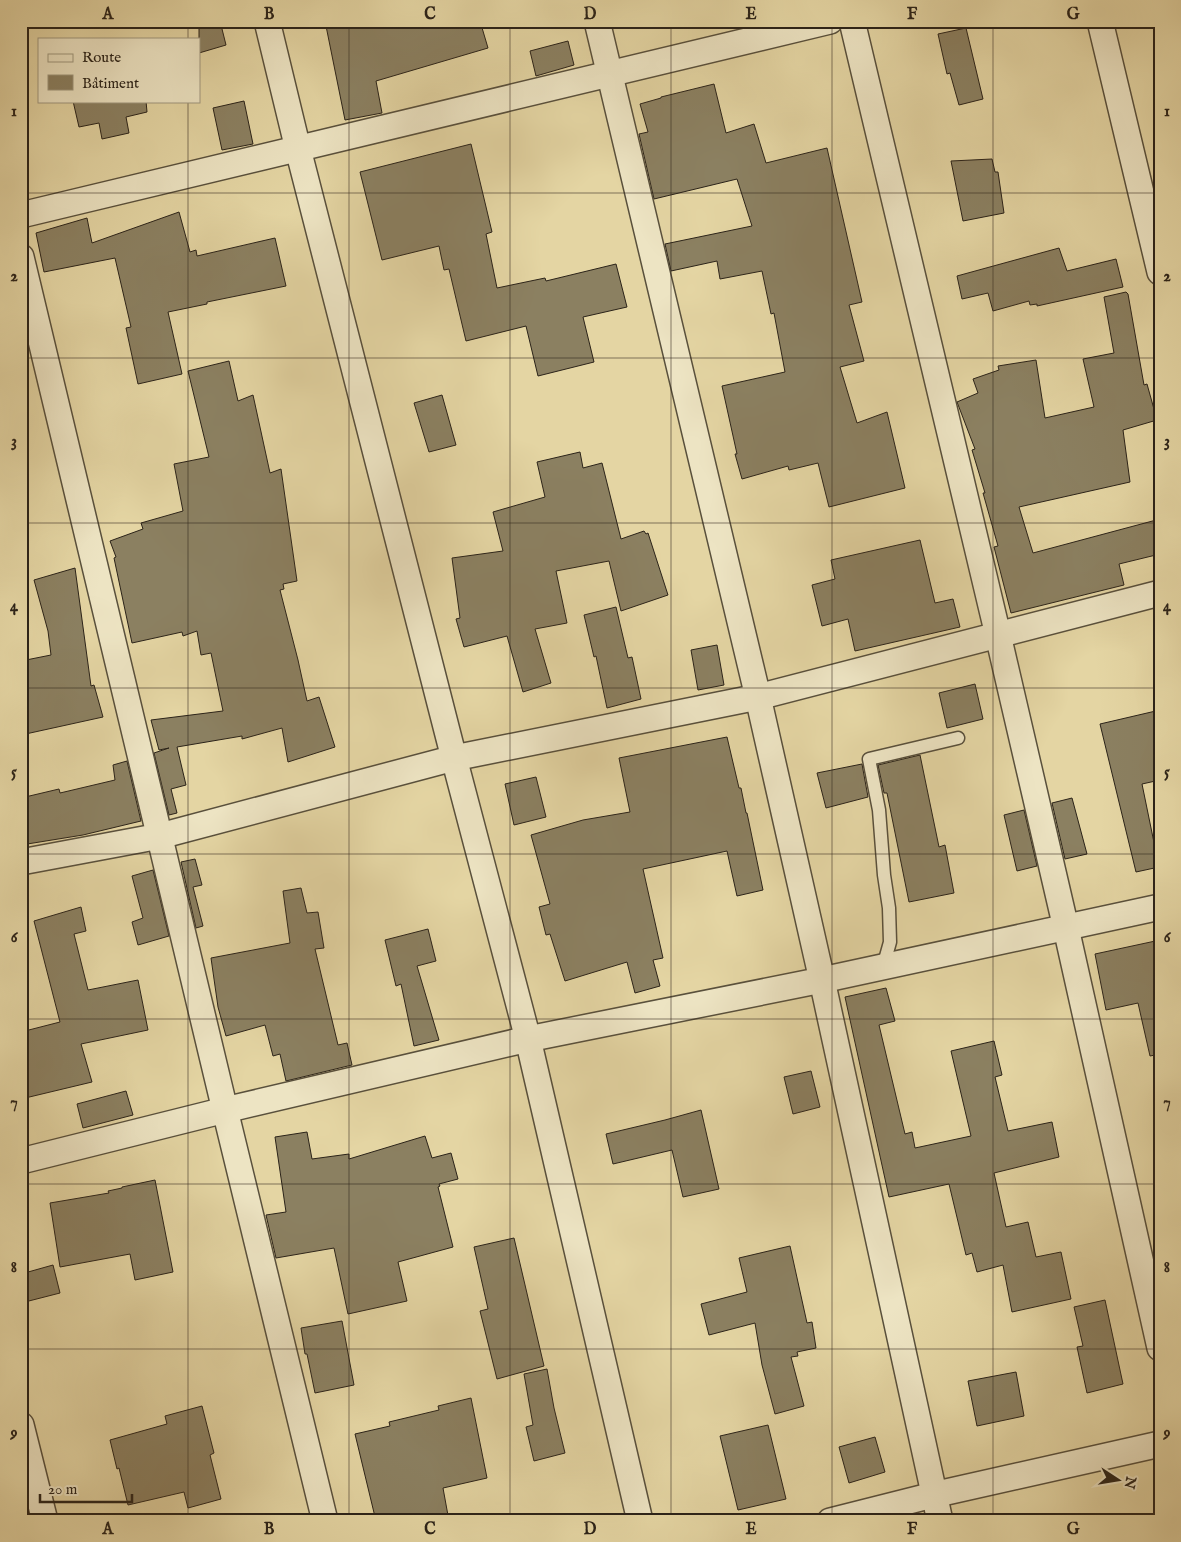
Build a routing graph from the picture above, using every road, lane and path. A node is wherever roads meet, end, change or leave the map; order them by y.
1 (267, 21) edge
2 (597, 21) edge
3 (830, 21) edge
4 (852, 21) edge
5 (1100, 21) edge
6 (611, 74) junction
7 (298, 149) junction
8 (21, 215) edge
9 (21, 257) edge
10 (1160, 272) edge
11 (1160, 593) edge
12 (998, 635) junction
13 (758, 697) junction
14 (958, 738) dead end
15 (454, 758) junction
16 (160, 836) junction
17 (21, 862) edge
18 (1160, 907) edge
19 (1066, 928) junction
20 (883, 967) junction
21 (822, 980) junction
22 (528, 1039) junction
23 (225, 1110) junction
24 (21, 1161) edge
25 (1160, 1348) edge
26 (21, 1425) edge
27 (1160, 1444) edge
28 (933, 1495) junction
29 (44, 1521) edge
30 (326, 1521) edge
31 (640, 1521) edge
32 (830, 1521) edge
33 (940, 1521) edge

1 - 7 street
2 - 6 street
3 - 6 street
4 - 12 street
5 - 10 street
6 - 7 street
6 - 13 street
7 - 8 street
7 - 15 street
9 - 16 street
11 - 12 street
12 - 13 street
12 - 19 street
13 - 15 street
13 - 21 street
14 - 20 lane
15 - 16 street
15 - 22 street
16 - 17 street
16 - 23 street
18 - 19 street
19 - 20 street
19 - 25 street
20 - 21 street
21 - 22 street
21 - 28 street
22 - 23 street
22 - 31 street
23 - 24 street
23 - 30 street
26 - 29 street
27 - 28 street
28 - 32 street
28 - 33 street

